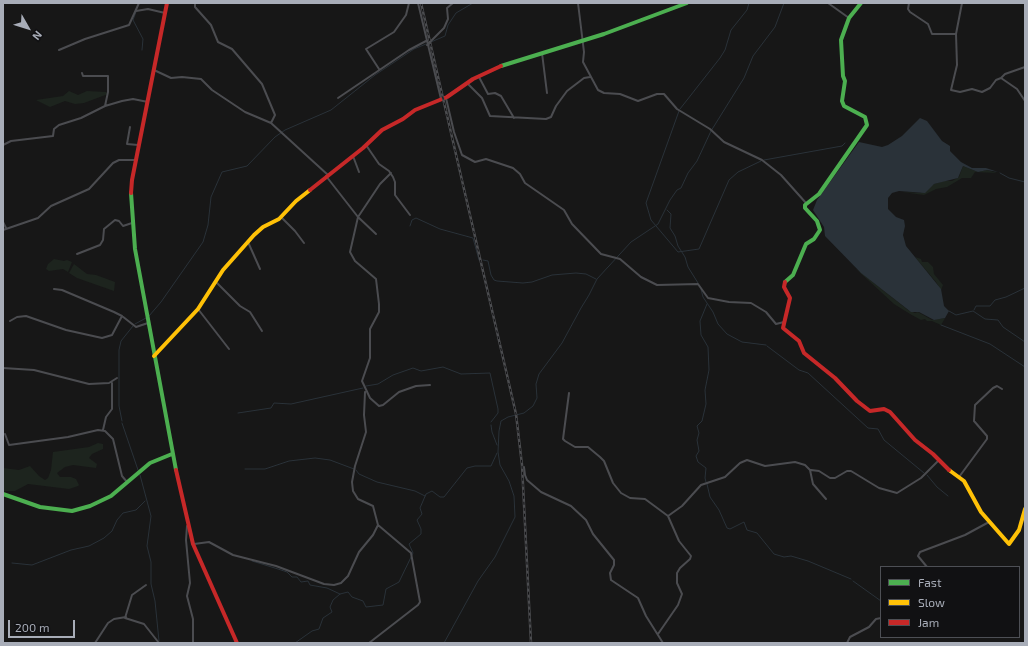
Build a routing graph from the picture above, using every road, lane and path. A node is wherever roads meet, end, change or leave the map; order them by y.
1 (139, 3) edge
2 (167, 3) edge
3 (195, 3) edge
4 (409, 3) edge
5 (418, 3) edge
6 (453, 3) edge
7 (578, 3) edge
8 (687, 3) edge
9 (828, 3) edge
10 (861, 3) edge
11 (909, 3) edge
12 (962, 3) edge
13 (135, 12) junction
14 (165, 13) junction
15 (850, 18) junction
16 (956, 34) junction
17 (583, 40) junction
18 (426, 41) junction
19 (427, 45) junction
20 (59, 50) dead end
21 (542, 53) junction
22 (1025, 68) edge
23 (154, 70) junction
24 (379, 70) junction
25 (82, 73) dead end
26 (479, 77) junction
27 (590, 78) junction
28 (1001, 78) junction
29 (467, 83) junction
30 (547, 93) dead end
31 (447, 97) junction
32 (338, 98) dead end
33 (441, 99) junction
34 (1025, 101) edge
35 (148, 102) junction
36 (105, 106) junction
37 (514, 118) junction
38 (271, 123) junction
39 (130, 127) dead end
40 (3, 145) edge
41 (139, 145) junction
42 (366, 145) junction
43 (353, 156) junction
44 (136, 160) junction
45 (359, 172) dead end
46 (391, 174) junction
47 (327, 176) junction
48 (806, 203) junction
49 (410, 216) dead end
50 (281, 217) junction
51 (358, 217) junction
52 (3, 222) edge
53 (132, 223) junction
54 (4, 229) edge
55 (376, 234) dead end
56 (248, 242) junction
57 (304, 243) dead end
58 (77, 254) dead end
59 (260, 269) dead end
60 (216, 282) junction
61 (54, 289) dead end
62 (198, 309) junction
63 (122, 316) junction
64 (10, 320) dead end
65 (148, 322) junction
66 (784, 322) junction
67 (262, 331) dead end
68 (229, 349) dead end
69 (154, 356) junction
70 (3, 368) edge
71 (117, 378) dead end
72 (112, 382) junction
73 (430, 385) dead end
74 (1002, 389) dead end
75 (365, 391) junction
76 (568, 393) dead end
77 (103, 430) junction
78 (6, 434) dead end
79 (172, 454) junction
80 (939, 460) junction
81 (524, 467) dead end
82 (810, 470) junction
83 (958, 478) junction
84 (127, 483) junction
85 (3, 494) edge
86 (826, 500) dead end
87 (1025, 509) edge
88 (668, 516) junction
89 (988, 522) junction
90 (188, 525) junction
91 (378, 525) junction
92 (193, 544) junction
93 (926, 566) edge
94 (146, 584) dead end
95 (126, 617) junction
96 (880, 618) edge
97 (658, 634) junction
98 (95, 643) edge
99 (159, 643) edge
100 (193, 643) edge
101 (237, 643) edge
102 (368, 643) edge
103 (663, 643) edge
104 (847, 643) edge

1 - 13 street
2 - 14 street
3 - 38 street
4 - 24 street
5 - 18 street
6 - 19 street
7 - 17 street
8 - 17 street
9 - 15 street
10 - 15 street
11 - 16 street
12 - 16 street
13 - 14 street
13 - 20 street
14 - 23 street
15 - 48 street
16 - 28 street
17 - 21 street
17 - 27 street
18 - 19 street
18 - 24 street
19 - 33 street
21 - 26 street
21 - 30 street
22 - 28 street
23 - 35 street
23 - 38 street
24 - 32 street
25 - 36 street
26 - 29 street
26 - 37 street
27 - 37 street
27 - 48 street
28 - 34 street
29 - 31 street
29 - 37 street
31 - 33 street
31 - 66 street
33 - 42 street
35 - 36 street
35 - 41 street
36 - 40 street
38 - 47 street
39 - 41 street
41 - 44 street
42 - 43 street
42 - 46 street
43 - 45 street
43 - 47 street
44 - 53 street
44 - 54 street
46 - 49 street
46 - 51 street
47 - 50 street
47 - 51 street
48 - 66 street
50 - 56 street
50 - 57 street
51 - 55 street
51 - 75 street
52 - 54 street
53 - 58 street
53 - 65 street
56 - 59 street
56 - 60 street
60 - 62 street
60 - 67 street
61 - 63 street
62 - 68 street
62 - 69 street
63 - 64 street
63 - 65 street
65 - 69 street
66 - 80 street
69 - 79 street
70 - 72 street
71 - 72 street
72 - 77 street
73 - 75 street
74 - 83 street
75 - 91 street
76 - 88 street
77 - 78 street
77 - 84 street
79 - 84 street
79 - 90 street
80 - 82 street
80 - 83 street
81 - 97 street
82 - 86 street
82 - 88 street
83 - 89 street
84 - 85 street
87 - 89 street
88 - 97 street
89 - 93 street
90 - 92 street
90 - 100 street
91 - 92 street
91 - 102 street
92 - 101 street
94 - 95 street
95 - 98 street
95 - 99 street
96 - 104 street
97 - 103 street

